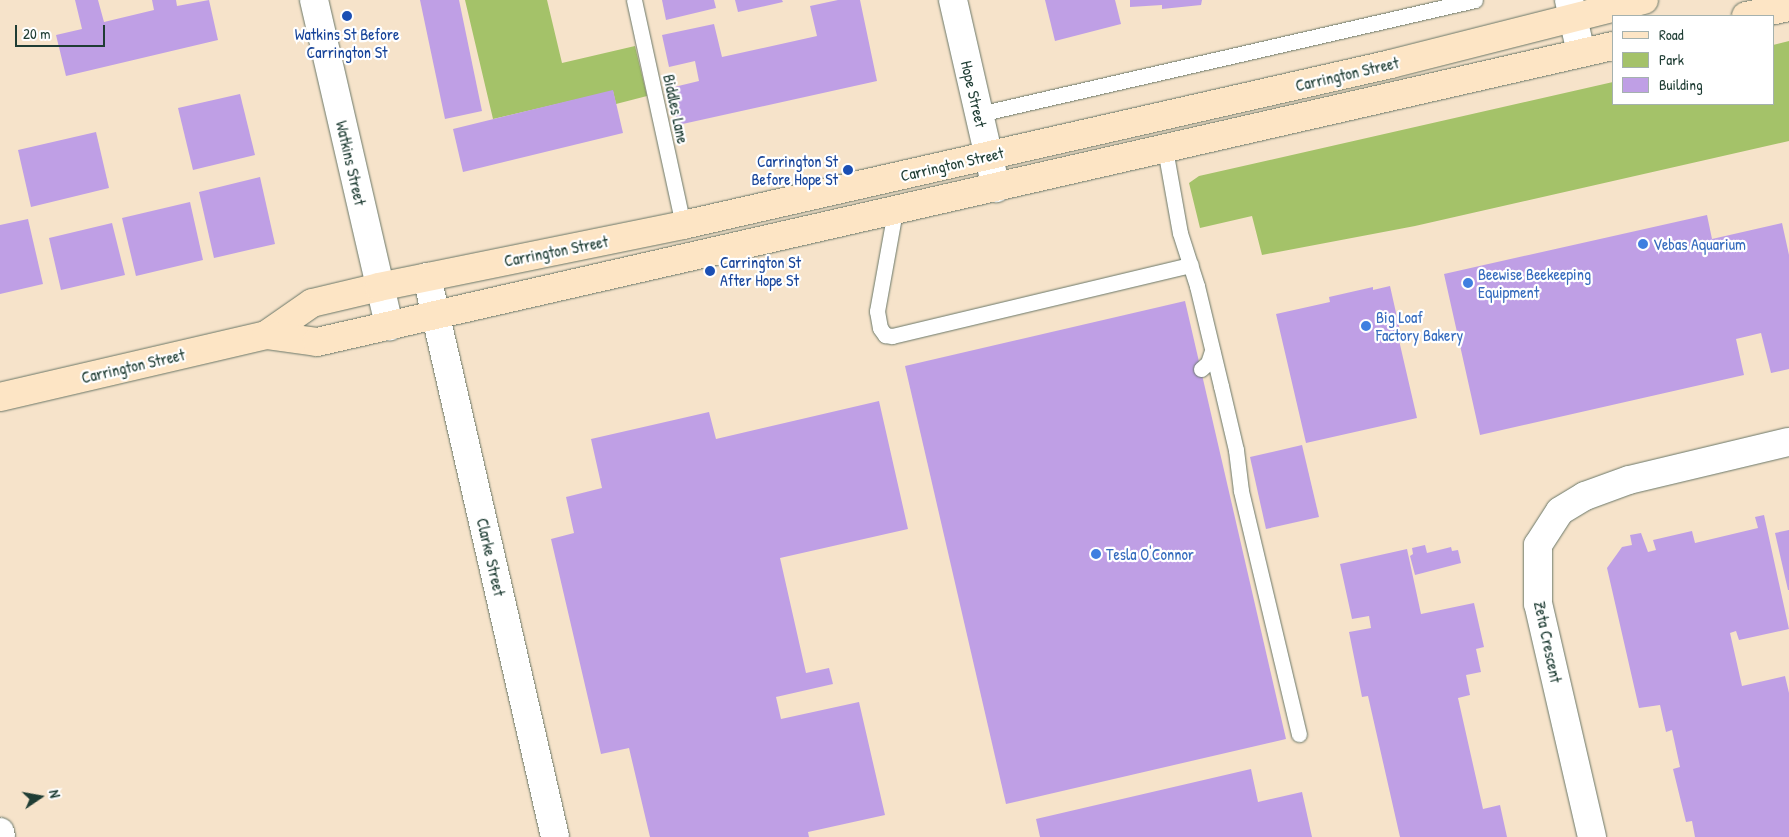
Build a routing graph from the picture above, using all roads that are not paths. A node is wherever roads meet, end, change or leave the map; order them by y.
1 (314, 0) edge
2 (634, 0) edge
3 (953, 0) edge
4 (1475, 0) edge
5 (1644, 0) edge
6 (1789, 7) edge
7 (1572, 10) edge
8 (1751, 15) edge
9 (1612, 46) edge
10 (1581, 53) junction
11 (979, 114) junction
12 (1165, 149) junction
13 (988, 155) junction
14 (996, 188) junction
15 (895, 211) junction
16 (683, 225) junction
17 (1190, 265) junction
18 (427, 277) junction
19 (379, 287) junction
20 (436, 315) junction
21 (389, 326) junction
22 (266, 335) junction
23 (1212, 352) junction
24 (1201, 369) dead end
25 (0, 397) edge
26 (1789, 442) edge
27 (1299, 734) dead end
28 (0, 832) edge
29 (1, 837) edge
30 (555, 837) edge
31 (1592, 837) edge

1 - 19 street, Watkins Street
2 - 16 lane, Biddles Lane
3 - 11 street, Hope Street
4 - 11 lane
5 - 7 main road, Carrington Street
6 - 8 main road
7 - 10 street
7 - 13 main road, Carrington Street
9 - 10 main road, Carrington Street
10 - 12 main road, Carrington Street
11 - 13 street, Hope Street
12 - 14 main road, Carrington Street
12 - 17 lane
13 - 14 street, Hope Street
13 - 16 main road, Carrington Street
14 - 15 main road, Carrington Street
15 - 17 lane
15 - 20 main road, Carrington Street
16 - 18 main road, Carrington Street
17 - 23 lane
18 - 19 main road, Carrington Street
18 - 20 street, Clarke Street
19 - 21 street, Watkins Street
19 - 22 main road, Carrington Street
20 - 21 main road, Carrington Street
20 - 30 street, Clarke Street
21 - 22 main road, Carrington Street
22 - 25 main road, Carrington Street
23 - 24 lane
23 - 27 lane
26 - 31 street, Zeta Crescent
28 - 29 street

